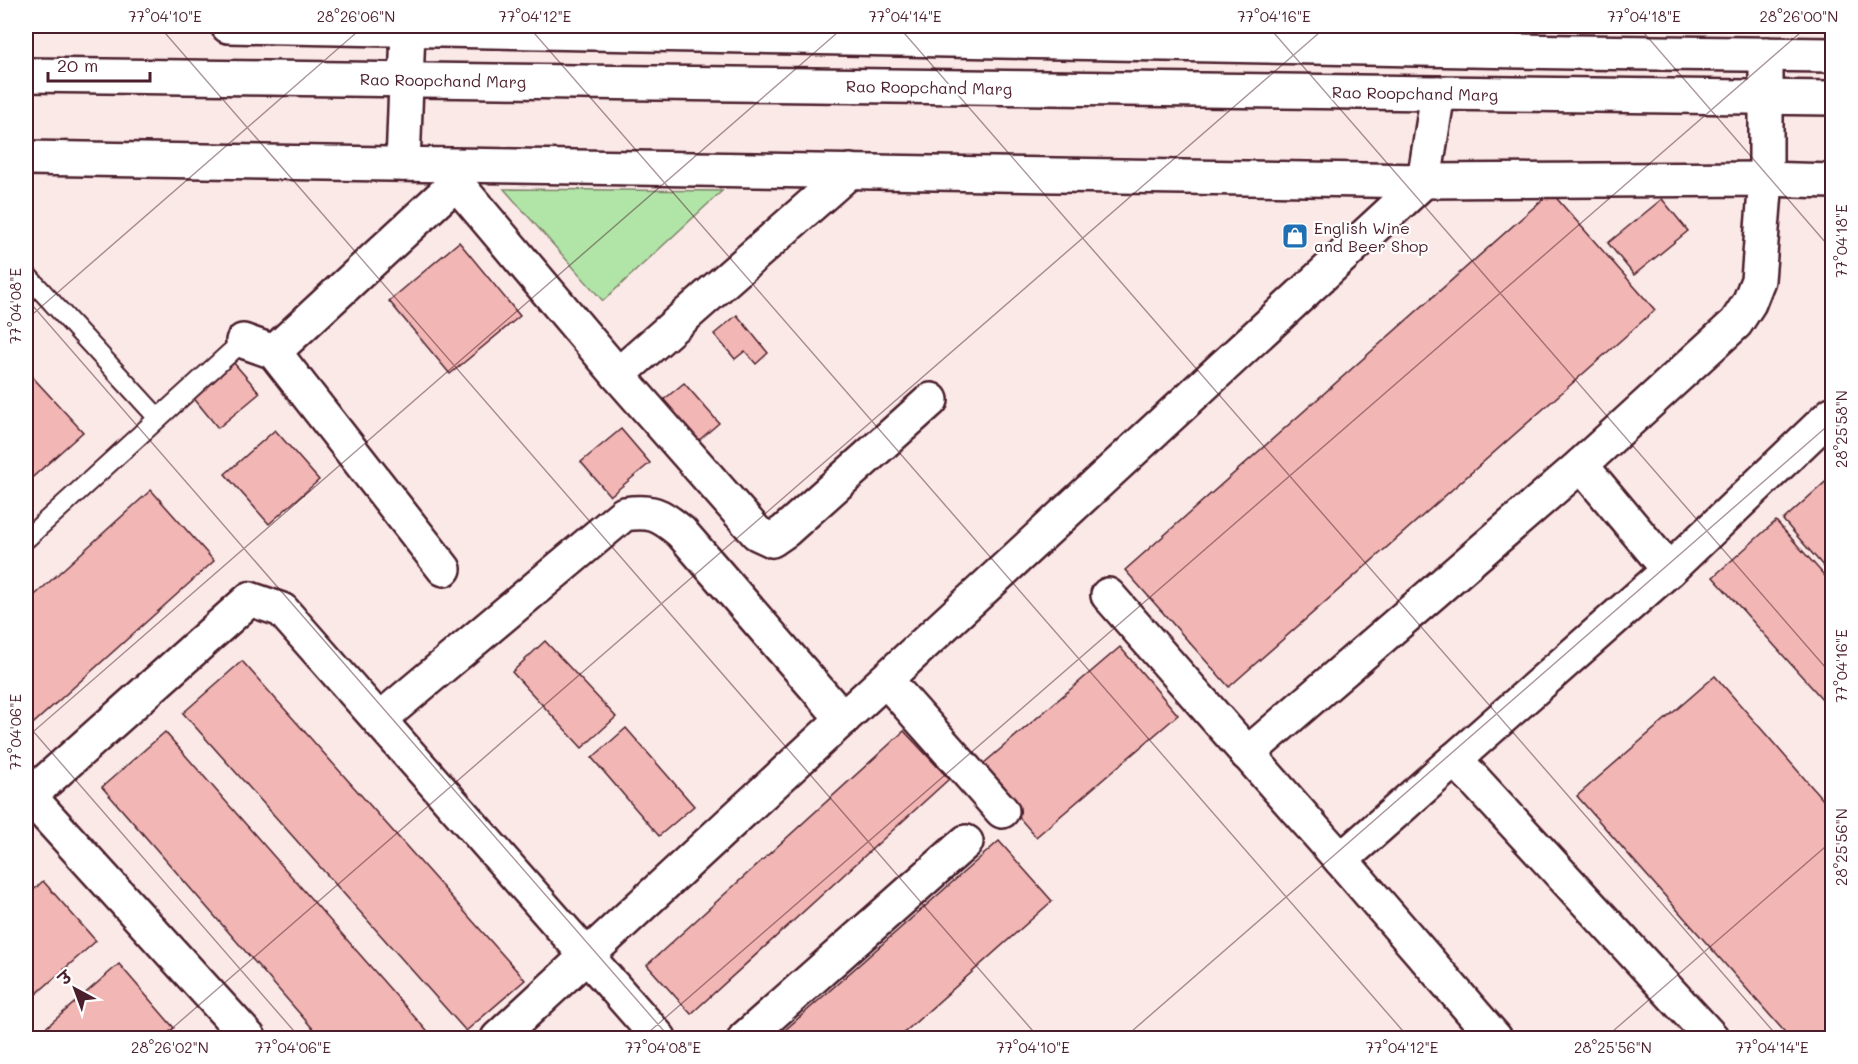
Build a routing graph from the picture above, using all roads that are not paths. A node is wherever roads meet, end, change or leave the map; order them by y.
1 (228, 26) edge
2 (408, 30) junction
3 (1004, 33) edge
4 (1766, 54) junction
5 (1833, 55) edge
6 (26, 75) edge
7 (405, 79) junction
8 (1438, 93) junction
9 (1767, 97) junction
10 (1833, 98) edge
11 (26, 158) edge
12 (402, 164) junction
13 (850, 171) junction
14 (448, 175) junction
15 (1766, 178) junction
16 (1425, 180) junction
17 (1833, 182) edge
18 (26, 274) edge
19 (243, 341) joint
20 (274, 352) junction
21 (618, 375) junction
22 (931, 400) dead end
23 (1833, 414) edge
24 (158, 418) junction
25 (1581, 465) junction
26 (26, 539) edge
27 (444, 569) dead end
28 (1668, 570) junction
29 (1108, 595) dead end
30 (886, 680) junction
31 (843, 719) junction
32 (379, 720) junction
33 (1247, 754) junction
34 (1455, 759) junction
35 (27, 797) edge
36 (1002, 811) dead end
37 (966, 842) dead end
38 (1341, 860) junction
39 (587, 956) junction
40 (246, 1037) edge
41 (498, 1038) edge
42 (659, 1038) edge
43 (745, 1038) edge
44 (1495, 1038) edge
45 (1712, 1038) edge

1 - 2 street
2 - 3 street
2 - 7 street
3 - 4 street
4 - 5 street
4 - 9 street
6 - 7 street, Rao Roopchand Marg
7 - 8 street, Rao Roopchand Marg
7 - 12 street
8 - 9 street, Rao Roopchand Marg
8 - 16 street
9 - 10 street, Rao Roopchand Marg
9 - 15 street
11 - 12 street
12 - 14 street
13 - 14 street
13 - 16 street
13 - 21 street
14 - 20 street
14 - 21 street
15 - 16 street
15 - 17 street
15 - 25 street
16 - 30 street
18 - 24 lane
19 - 20 street
19 - 24 lane
20 - 27 street
21 - 22 street
23 - 28 street
24 - 26 lane
25 - 28 street
25 - 33 street
28 - 34 street
29 - 33 street
30 - 31 street
30 - 36 street
31 - 32 street
31 - 39 street
32 - 35 street
32 - 39 street
33 - 38 street
34 - 38 street
34 - 45 street
35 - 40 street
37 - 43 street
38 - 44 street
39 - 41 street
39 - 42 street

